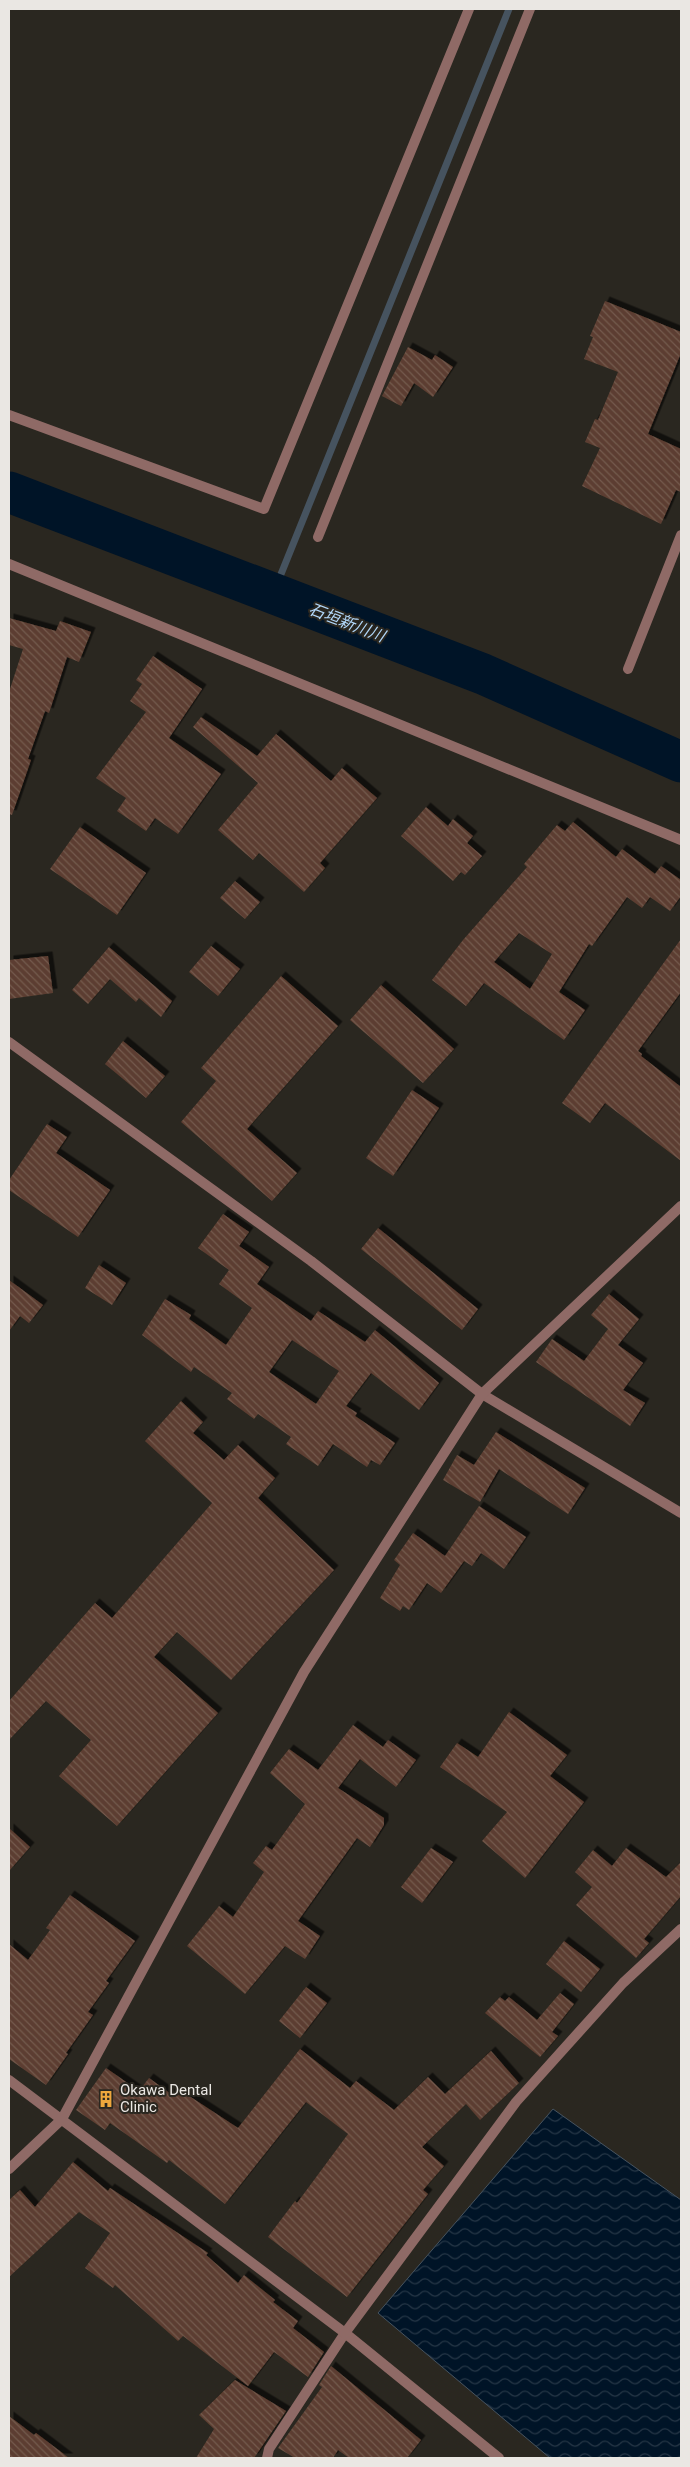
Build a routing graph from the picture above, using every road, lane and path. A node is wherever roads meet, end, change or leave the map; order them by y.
1 (469, 9) edge
2 (530, 9) edge
3 (9, 415) edge
4 (681, 535) edge
5 (318, 537) dead end
6 (9, 564) edge
7 (628, 669) dead end
8 (681, 840) edge
9 (9, 1042) edge
10 (681, 1206) edge
11 (482, 1394) junction
12 (681, 1513) edge
13 (681, 1929) edge
14 (9, 2080) edge
15 (62, 2119) junction
16 (9, 2169) edge
17 (345, 2333) junction
18 (267, 2458) edge
19 (499, 2458) edge

1 - 3 street
2 - 5 street
4 - 7 street
6 - 8 street
9 - 11 street
10 - 11 street
11 - 12 street
11 - 15 street
13 - 17 street
14 - 15 street
15 - 16 street
15 - 17 street
17 - 18 street
17 - 19 street

